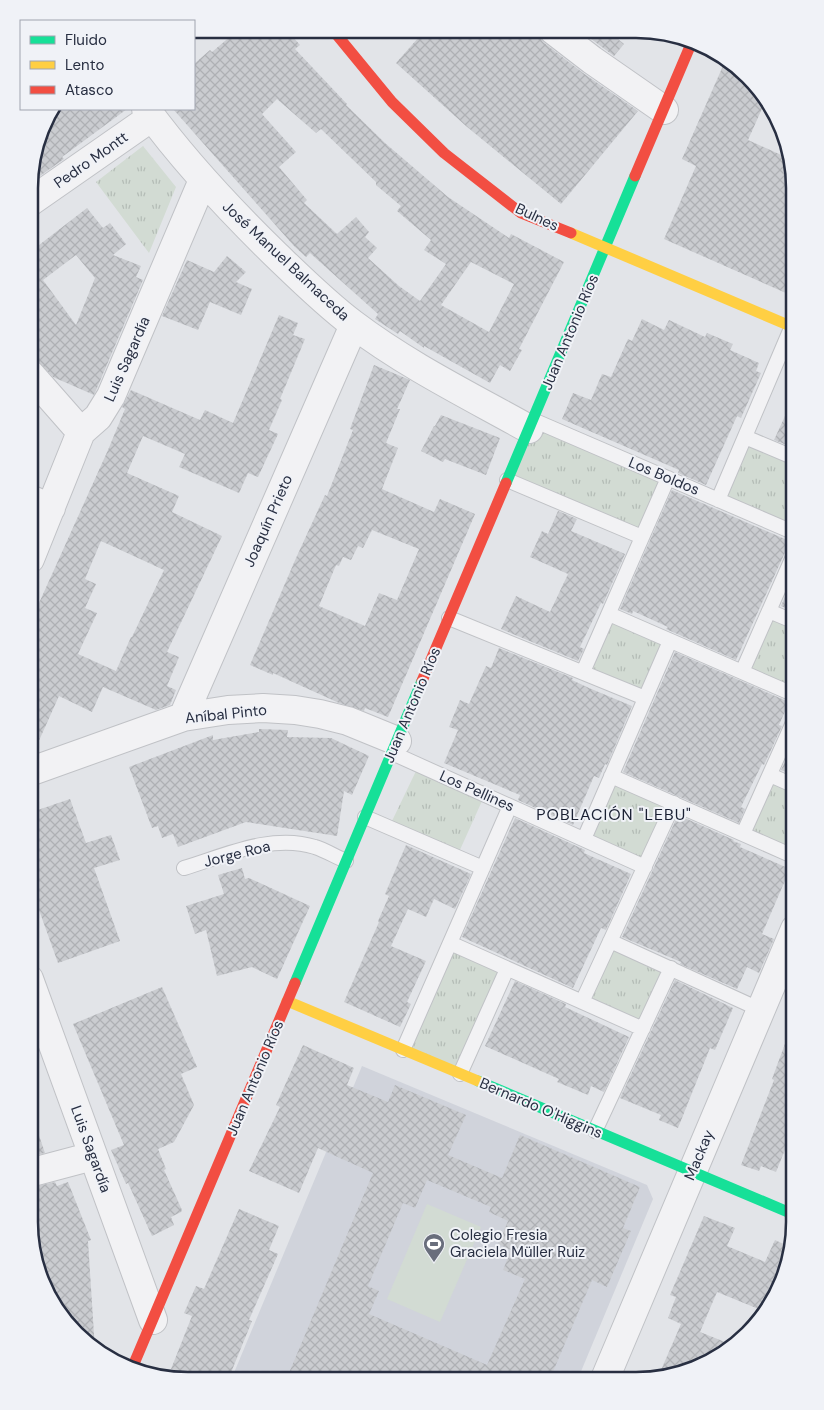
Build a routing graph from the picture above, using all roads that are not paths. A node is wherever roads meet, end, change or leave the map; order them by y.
1 (339, 38) edge
2 (563, 38) edge
3 (690, 48) edge
4 (664, 110) junction
5 (149, 113) edge
6 (203, 180) junction
7 (38, 196) edge
8 (606, 247) junction
9 (786, 324) edge
10 (354, 325) junction
11 (786, 345) edge
12 (38, 383) edge
13 (531, 424) junction
14 (81, 432) junction
15 (745, 437) junction
16 (786, 454) edge
17 (668, 478) junction
18 (507, 480) junction
19 (718, 500) junction
20 (40, 504) edge
21 (786, 529) edge
22 (642, 537) junction
23 (786, 572) edge
24 (769, 610) junction
25 (609, 614) junction
26 (449, 618) junction
27 (786, 618) edge
28 (670, 641) junction
29 (583, 672) junction
30 (742, 672) junction
31 (786, 691) edge
32 (645, 698) junction
33 (183, 717) junction
34 (786, 739) edge
35 (394, 747) junction
36 (38, 769) edge
37 (770, 775) junction
38 (611, 776) junction
39 (786, 782) edge
40 (674, 804) junction
41 (510, 806) junction
42 (365, 817) junction
43 (743, 834) junction
44 (584, 839) junction
45 (786, 853) edge
46 (346, 861) junction
47 (645, 867) junction
48 (184, 868) dead end
49 (483, 868) junction
50 (610, 941) junction
51 (450, 943) junction
52 (786, 950) edge
53 (671, 968) junction
54 (507, 969) junction
55 (287, 1001) junction
56 (582, 1002) junction
57 (38, 1004) edge
58 (760, 1010) junction
59 (643, 1029) junction
60 (403, 1050) junction
61 (460, 1074) junction
62 (595, 1131) junction
63 (93, 1156) junction
64 (38, 1170) edge
65 (692, 1172) junction
66 (786, 1211) edge
67 (153, 1320) junction
68 (135, 1362) edge
69 (608, 1372) edge

1 - 8 main road, Bulnes
2 - 4 street
3 - 4 main road, Juan Antonio Ríos
4 - 8 main road, Juan Antonio Ríos
5 - 6 street, José Manuel Balmaceda
5 - 7 street, Pedro Montt
6 - 10 street, José Manuel Balmaceda
6 - 14 street, Luis Sagardía
8 - 9 main road, Bulnes
8 - 13 main road, Juan Antonio Ríos
10 - 13 street, José Manuel Balmaceda
10 - 33 street, Joaquín Prieto
11 - 15 lane
12 - 14 street
13 - 17 lane, Los Boldos
13 - 18 main road, Juan Antonio Ríos
14 - 20 street, Luis Sagardía
15 - 16 lane
15 - 19 lane
17 - 19 lane, Los Boldos
17 - 22 lane
18 - 22 lane
18 - 26 main road, Juan Antonio Ríos
19 - 21 lane, Los Boldos
22 - 25 lane
23 - 24 lane
24 - 27 lane
24 - 30 lane
25 - 28 lane
25 - 29 lane
26 - 29 lane
26 - 35 main road, Juan Antonio Ríos
28 - 30 lane
28 - 32 lane
29 - 32 lane
30 - 31 lane
32 - 38 lane
33 - 35 street, Aníbal Pinto
33 - 36 street, Aníbal Pinto
34 - 37 lane
35 - 41 lane, Los Pellines
35 - 42 main road, Juan Antonio Ríos
37 - 39 lane
37 - 43 lane
38 - 40 lane
38 - 44 lane
40 - 43 lane
40 - 47 lane
41 - 44 lane, Los Pellines
41 - 49 lane
42 - 46 main road, Juan Antonio Ríos
42 - 49 lane
43 - 45 lane
44 - 47 lane, Los Pellines
46 - 48 lane, Jorge Roa
46 - 55 main road, Juan Antonio Ríos
47 - 50 lane
49 - 51 lane
50 - 53 lane
50 - 56 lane
51 - 54 lane
51 - 60 lane
52 - 58 street, Mackay
53 - 58 lane
53 - 59 lane
54 - 56 lane
54 - 61 lane
55 - 60 main road, Bernardo O'Higgins
55 - 67 main road, Juan Antonio Ríos
56 - 59 lane
57 - 63 street, Luis Sagardía
58 - 65 street, Mackay
59 - 62 lane
60 - 61 main road, Bernardo O'Higgins
61 - 62 main road, Bernardo O'Higgins
62 - 65 main road, Bernardo O'Higgins
63 - 64 street
63 - 67 street, Luis Sagardía
65 - 66 main road, Bernardo O'Higgins
65 - 69 street, Mackay
67 - 68 main road, Juan Antonio Ríos

